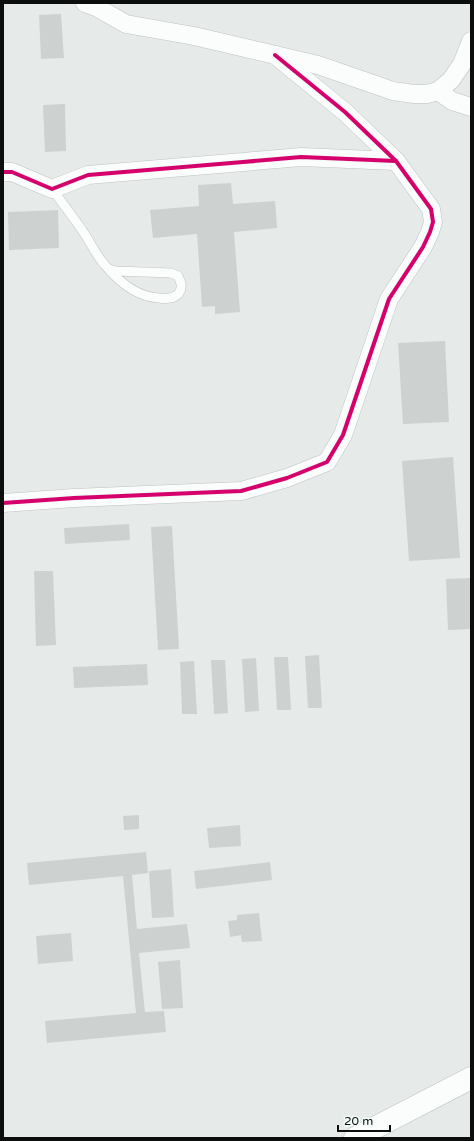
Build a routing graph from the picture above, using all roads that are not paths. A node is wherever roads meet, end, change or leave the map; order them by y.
1 (84, 3) edge
2 (471, 41) edge
3 (275, 55) junction
4 (438, 91) junction
5 (471, 107) edge
6 (396, 161) junction
7 (3, 172) edge
8 (52, 189) junction
9 (109, 270) junction
10 (3, 503) edge
11 (471, 1078) edge
12 (355, 1138) edge

1 - 3 street
2 - 4 street
3 - 4 street
3 - 6 street
4 - 5 street
6 - 8 street
6 - 10 street
7 - 8 street
8 - 9 lane
9 - 9 lane
11 - 12 main road

